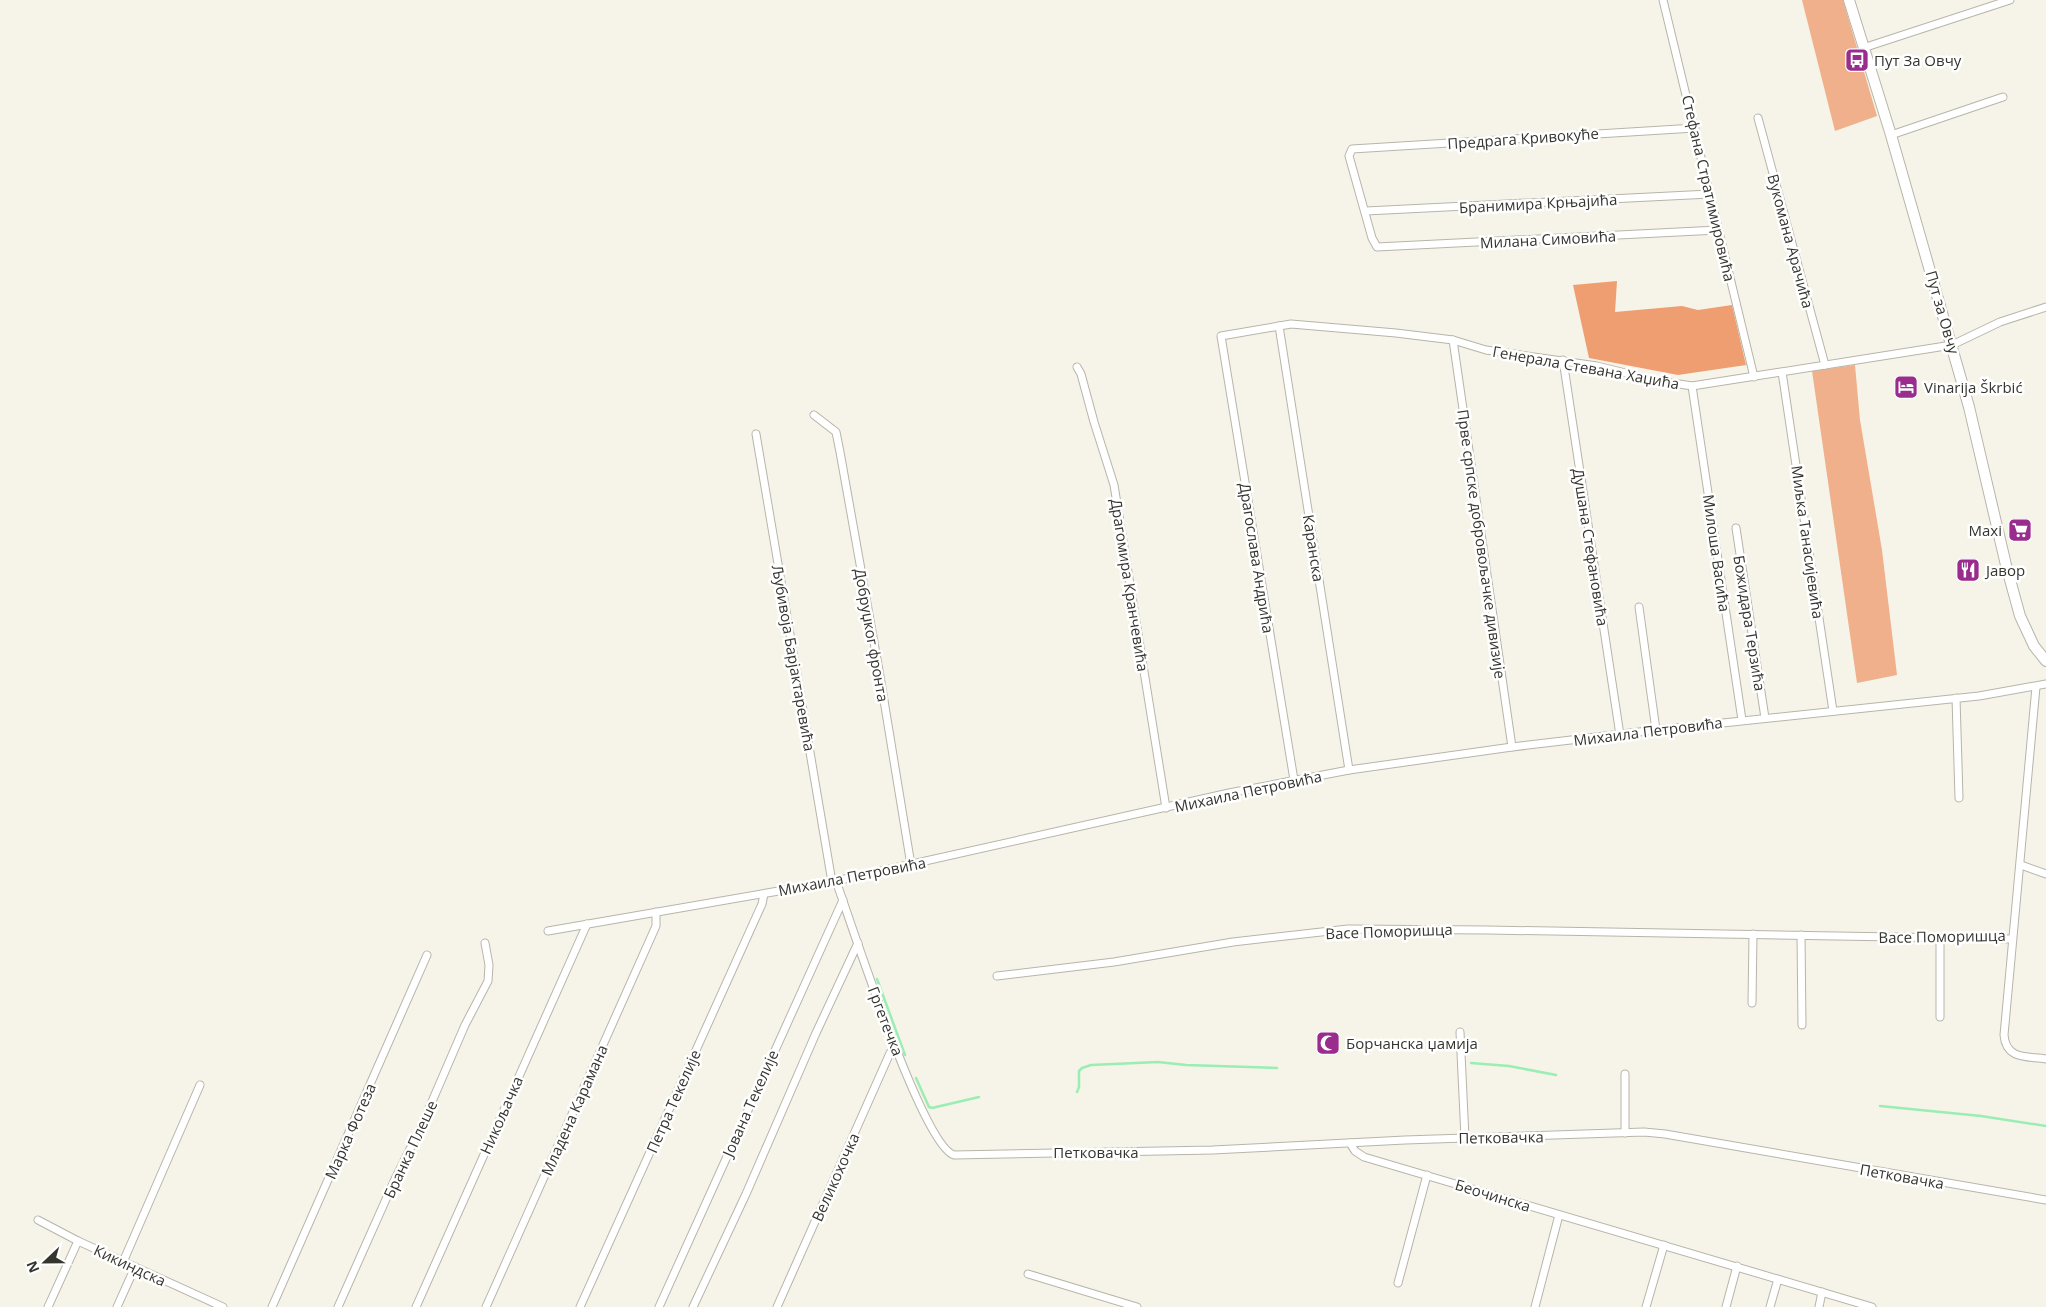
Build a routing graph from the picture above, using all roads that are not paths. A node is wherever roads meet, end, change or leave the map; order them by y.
1 (1663, 0) edge
2 (1849, 0) edge
3 (2010, 0) edge
4 (1863, 48) junction
5 (2003, 98) dead end
6 (1758, 118) dead end
7 (1695, 128) junction
8 (1891, 136) junction
9 (1710, 194) junction
10 (1366, 211) junction
11 (1718, 230) junction
12 (2046, 307) edge
13 (1280, 326) junction
14 (1221, 336) joint
15 (1453, 340) junction
16 (1952, 345) junction
17 (1563, 360) junction
18 (1825, 365) junction
19 (1077, 367) dead end
20 (1782, 372) junction
21 (1754, 376) junction
22 (1692, 386) junction
23 (814, 415) dead end
24 (756, 434) dead end
25 (1736, 528) dead end
26 (1639, 607) dead end
27 (2046, 661) edge
28 (2046, 684) edge
29 (2036, 687) junction
30 (1956, 698) junction
31 (1833, 711) junction
32 (1765, 718) junction
33 (1742, 720) junction
34 (1656, 730) junction
35 (1620, 734) junction
36 (1512, 747) junction
37 (1349, 770) junction
38 (1294, 780) junction
39 (1959, 798) dead end
40 (1166, 808) junction
41 (911, 865) junction
42 (2021, 865) junction
43 (2046, 874) edge
44 (834, 882) junction
45 (764, 894) junction
46 (842, 900) junction
47 (656, 912) junction
48 (587, 924) junction
49 (548, 930) dead end
50 (1753, 934) junction
51 (1801, 936) junction
52 (1940, 938) junction
53 (2012, 939) junction
54 (485, 943) dead end
55 (858, 943) junction
56 (427, 955) dead end
57 (997, 976) dead end
58 (1752, 1003) dead end
59 (1940, 1017) dead end
60 (1802, 1025) dead end
61 (1460, 1032) dead end
62 (895, 1048) junction
63 (2046, 1059) edge
64 (1626, 1074) dead end
65 (200, 1085) dead end
66 (1625, 1133) junction
67 (1465, 1138) junction
68 (1350, 1143) junction
69 (950, 1154) joint
70 (1427, 1175) junction
71 (2046, 1200) edge
72 (1560, 1215) junction
73 (38, 1220) dead end
74 (78, 1241) junction
75 (1664, 1245) junction
76 (124, 1262) junction
77 (1737, 1266) junction
78 (135, 1267) junction
79 (1028, 1274) dead end
80 (1778, 1279) junction
81 (1398, 1283) dead end
82 (1822, 1292) junction
83 (208, 1304) edge
84 (1120, 1305) edge
85 (48, 1307) edge
86 (117, 1307) edge
87 (223, 1307) edge
88 (272, 1307) edge
89 (338, 1307) edge
90 (416, 1307) edge
91 (486, 1307) edge
92 (580, 1307) edge
93 (659, 1307) edge
94 (693, 1307) edge
95 (777, 1307) edge
96 (1137, 1307) edge
97 (1536, 1307) edge
98 (1646, 1307) edge
99 (1726, 1307) edge
100 (1770, 1307) edge
101 (1818, 1307) edge
102 (1872, 1307) edge

1 - 7 street, Стефана Стратимировића
2 - 4 street, Пут за Овчу
3 - 4 street
4 - 8 street, Пут за Овчу
5 - 8 street
6 - 18 street, Вукомана Арачића
7 - 9 street, Стефана Стратимировића
7 - 10 street, Предрага Кривокуће
8 - 16 street, Пут за Овчу
9 - 10 street, Бранимира Крњајића
9 - 11 street, Стефана Стратимировића
10 - 11 street, Милана Симовића
11 - 21 street, Стефана Стратимировића
12 - 16 street, Генерала Стевана Хаџића
13 - 14 street, Генерала Стевана Хаџића
13 - 15 street, Генерала Стевана Хаџића
13 - 37 street, Каранска
14 - 38 street, Драгослава Андрића
15 - 17 street, Генерала Стевана Хаџића
15 - 36 street, Прве српске добровољачке дивизије
16 - 18 street, Генерала Стевана Хаџића
16 - 27 street, Пут за Овчу
17 - 22 street, Генерала Стевана Хаџића
17 - 35 street, Душана Стефановића
18 - 20 street, Генерала Стевана Хаџића
19 - 40 street, Драгомира Кранчевића
20 - 21 street, Генерала Стевана Хаџића
20 - 31 street, Миљка Танасијевића
21 - 22 street, Генерала Стевана Хаџића
22 - 33 street, Милоша Васића
23 - 41 street, Добруџког фронта
24 - 44 street, Љубивоја Барјактаревића
25 - 32 street, Божидара Терзића
26 - 34 street
28 - 29 street, Михаила Петровића
29 - 30 street, Михаила Петровића
29 - 42 street, Васе Поморишца
30 - 31 street, Михаила Петровића
30 - 39 street
31 - 32 street, Михаила Петровића
32 - 33 street, Михаила Петровића
33 - 34 street, Михаила Петровића
34 - 35 street, Михаила Петровића
35 - 36 street, Михаила Петровића
36 - 37 street, Михаила Петровића
37 - 38 street, Михаила Петровића
38 - 40 street, Михаила Петровића
40 - 41 street, Михаила Петровића
41 - 44 street, Михаила Петровића
42 - 43 street
42 - 53 street, Васе Поморишца
44 - 45 street, Михаила Петровића
44 - 46 street, Гргетечка
45 - 47 street, Михаила Петровића
45 - 92 street, Петра Текелије
46 - 55 street, Гргетечка
46 - 93 street, Јована Текелије
47 - 48 street, Михаила Петровића
47 - 91 street, Младена Карамана
48 - 49 street, Михаила Петровића
48 - 90 street, Никољачка
50 - 51 street, Васе Поморишца
50 - 57 street, Васе Поморишца
50 - 58 street
51 - 52 street, Васе Поморишца
51 - 60 street
52 - 53 street, Васе Поморишца
52 - 59 street
53 - 63 street
54 - 89 street, Бранка Плеше
55 - 62 street, Гргетечка
55 - 94 street
56 - 88 street, Марка Фотеза
61 - 67 street
62 - 69 street, Гргетечка
62 - 95 street, Великохочка
64 - 66 street
65 - 76 street
66 - 67 street, Петковачка
66 - 71 street, Петковачка
67 - 68 street, Петковачка
68 - 69 street, Петковачка
68 - 70 street, Беочинска
70 - 72 street, Беочинска
70 - 81 street
72 - 75 street, Беочинска
72 - 97 street
73 - 74 street, Кикиндска
74 - 76 street, Кикиндска
74 - 85 street
75 - 77 street, Беочинска
75 - 98 street
76 - 78 street, Кикиндска
77 - 80 street, Беочинска
77 - 99 street
78 - 83 street, Кикиндска
78 - 86 street
79 - 84 street
80 - 82 street, Беочинска
80 - 100 street
82 - 101 street
82 - 102 street, Беочинска
83 - 87 street, Кикиндска
84 - 96 street

